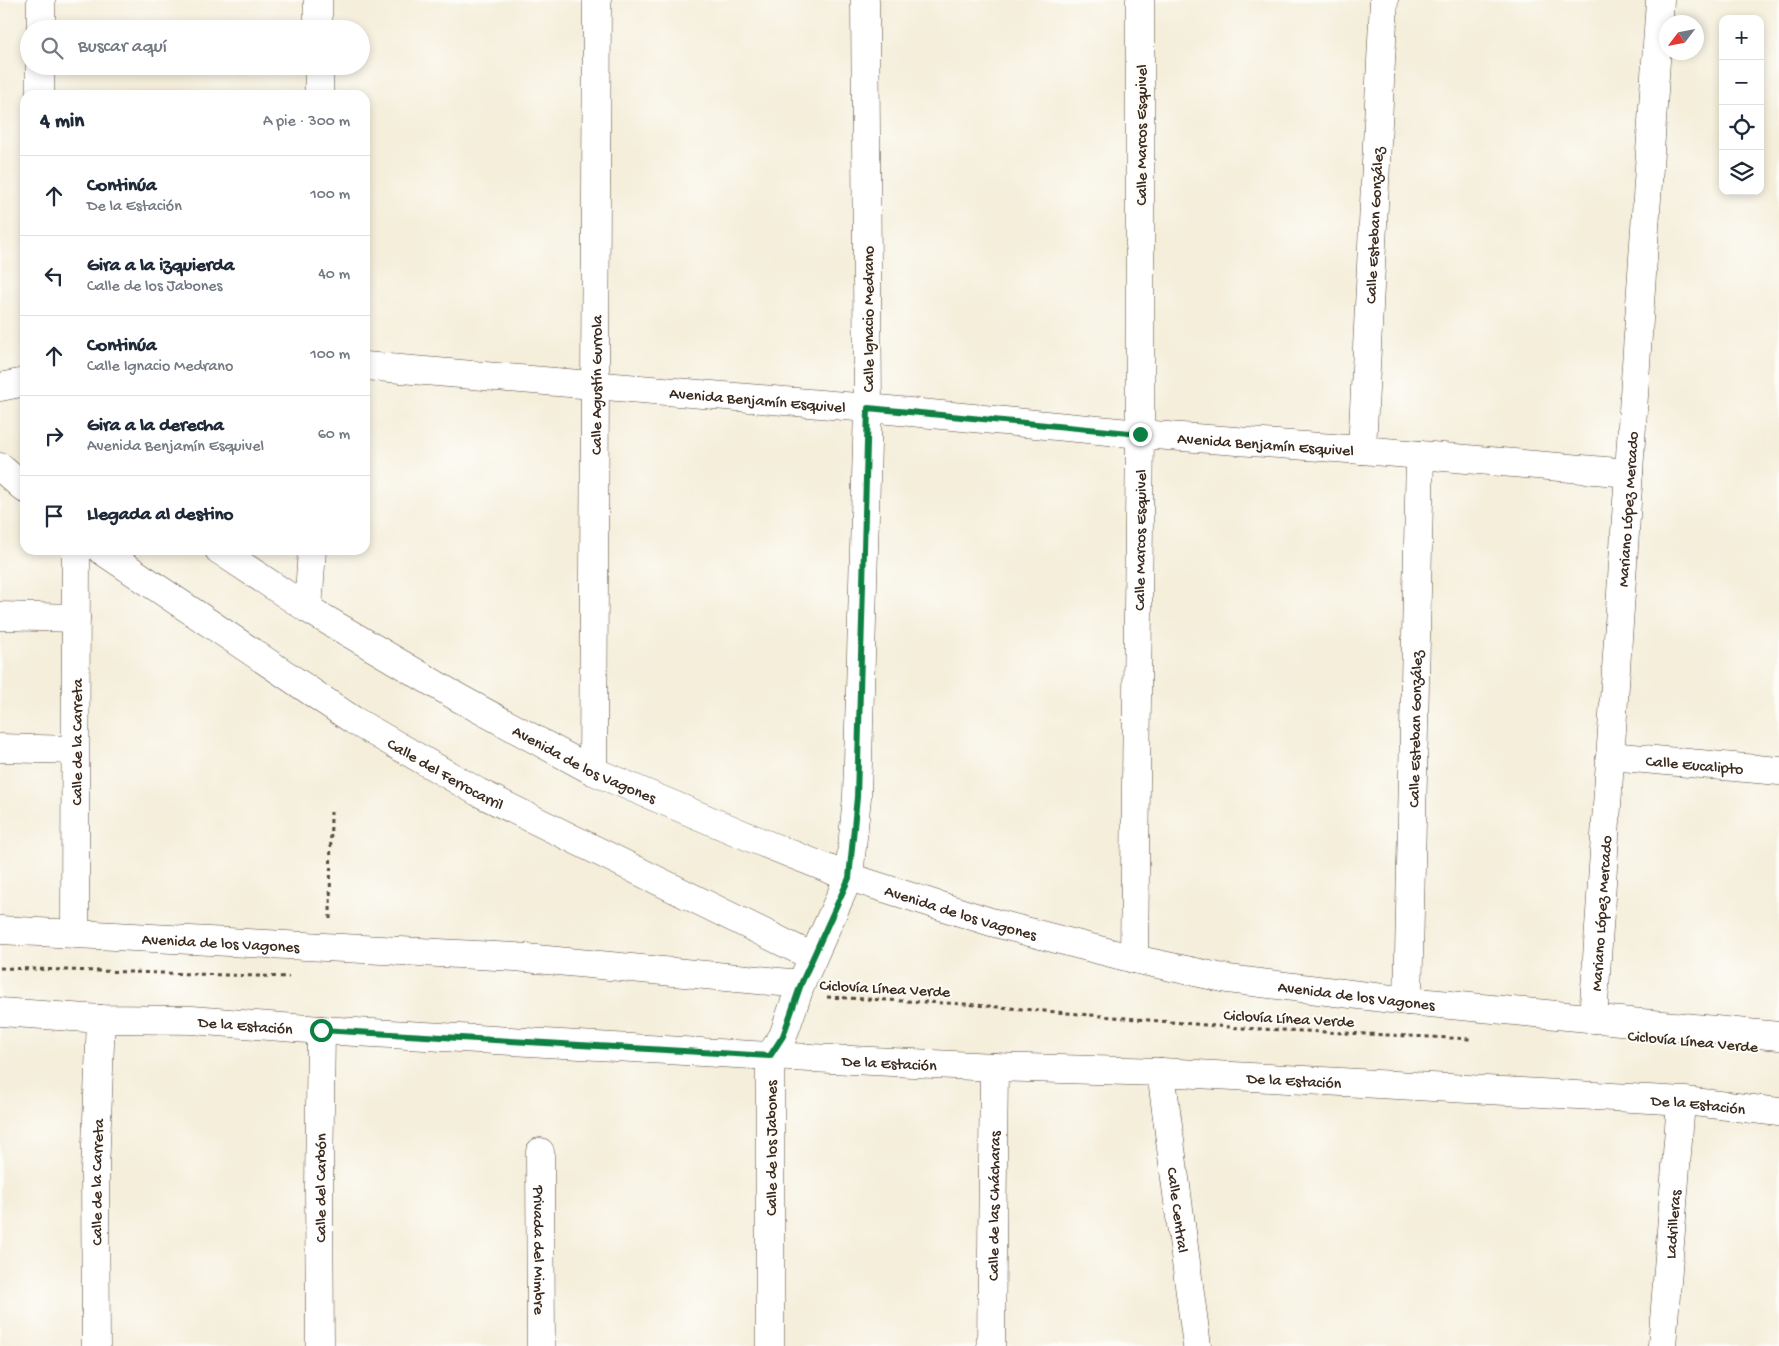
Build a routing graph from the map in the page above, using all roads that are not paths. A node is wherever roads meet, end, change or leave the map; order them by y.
1 (41, 0) edge
2 (318, 0) edge
3 (597, 0) edge
4 (865, 0) edge
5 (1140, 0) edge
6 (1384, 0) edge
7 (1660, 0) edge
8 (40, 20) edge
9 (318, 20) edge
10 (40, 75) edge
11 (319, 75) edge
12 (40, 90) edge
13 (319, 90) edge
14 (370, 366) edge
15 (20, 383) edge
16 (596, 385) junction
17 (0, 387) edge
18 (868, 408) junction
19 (1140, 434) junction
20 (1362, 450) junction
21 (1420, 455) junction
22 (0, 467) edge
23 (1629, 473) junction
24 (20, 485) edge
25 (76, 555) edge
26 (108, 555) edge
27 (227, 555) edge
28 (312, 555) edge
29 (308, 609) junction
30 (0, 616) edge
31 (76, 618) junction
32 (0, 748) edge
33 (75, 750) junction
34 (1610, 756) junction
35 (593, 770) junction
36 (1779, 770) edge
37 (849, 878) junction
38 (0, 930) edge
39 (75, 933) junction
40 (813, 957) junction
41 (1134, 959) junction
42 (799, 990) junction
43 (1408, 1001) junction
44 (0, 1012) edge
45 (101, 1018) junction
46 (1593, 1019) junction
47 (321, 1030) junction
48 (1779, 1036) edge
49 (770, 1056) junction
50 (994, 1066) junction
51 (1161, 1072) junction
52 (1680, 1102) junction
53 (1779, 1112) edge
54 (540, 1152) dead end
55 (96, 1346) edge
56 (320, 1346) edge
57 (541, 1346) edge
58 (770, 1346) edge
59 (992, 1346) edge
60 (1197, 1346) edge
61 (1662, 1346) edge

1 - 8 street
2 - 9 street
3 - 16 street, Calle Agustín Gurrola
4 - 18 street, Calle Ignacio Medrano
5 - 19 street, Calle Marcos Esquivel
6 - 20 street, Calle Esteban González
7 - 23 street, Mariano López Mercado
10 - 12 street
11 - 13 street
14 - 16 street, Avenida Benjamín Esquivel
15 - 17 street
16 - 18 street, Avenida Benjamín Esquivel
16 - 35 street, Calle Agustín Gurrola
18 - 19 street, Avenida Benjamín Esquivel
18 - 37 street, Calle Ignacio Medrano
19 - 20 street, Avenida Benjamín Esquivel
19 - 41 street, Calle Marcos Esquivel
20 - 21 street, Avenida Benjamín Esquivel
21 - 23 street, Avenida Benjamín Esquivel
21 - 43 street, Calle Esteban González
22 - 24 street
23 - 34 street, Mariano López Mercado
25 - 31 street, Calle de la Carreta
26 - 40 street, Calle del Ferrocarril
27 - 29 street, Avenida de los Vagones
28 - 29 street
29 - 35 street, Avenida de los Vagones
30 - 31 street
31 - 33 street, Calle de la Carreta
32 - 33 street
33 - 39 street, Calle de la Carreta
34 - 36 street, Calle Eucalipto
34 - 46 street, Mariano López Mercado
35 - 37 street, Avenida de los Vagones
37 - 40 street, Calle de los Jabones
37 - 41 street, Avenida de los Vagones
38 - 39 street, Avenida de los Vagones
39 - 42 street, Avenida de los Vagones
40 - 42 street, Calle de los Jabones
41 - 43 street, Avenida de los Vagones
42 - 49 street, Calle de los Jabones
43 - 46 street, Avenida de los Vagones
44 - 45 street, De la Estación
45 - 47 street, De la Estación
45 - 55 street, Calle de la Carreta
46 - 48 street, Avenida de los Vagones
47 - 49 street, De la Estación
47 - 56 street, Calle del Carbón
49 - 50 street, De la Estación
49 - 58 street, Calle de los Jabones
50 - 51 street, De la Estación
50 - 59 street, Calle de las Chácharas
51 - 52 street, De la Estación
51 - 60 street, Calle Central
52 - 53 street, De la Estación
52 - 61 street, Ladrilleras
54 - 57 street, Privada del Mimbre

